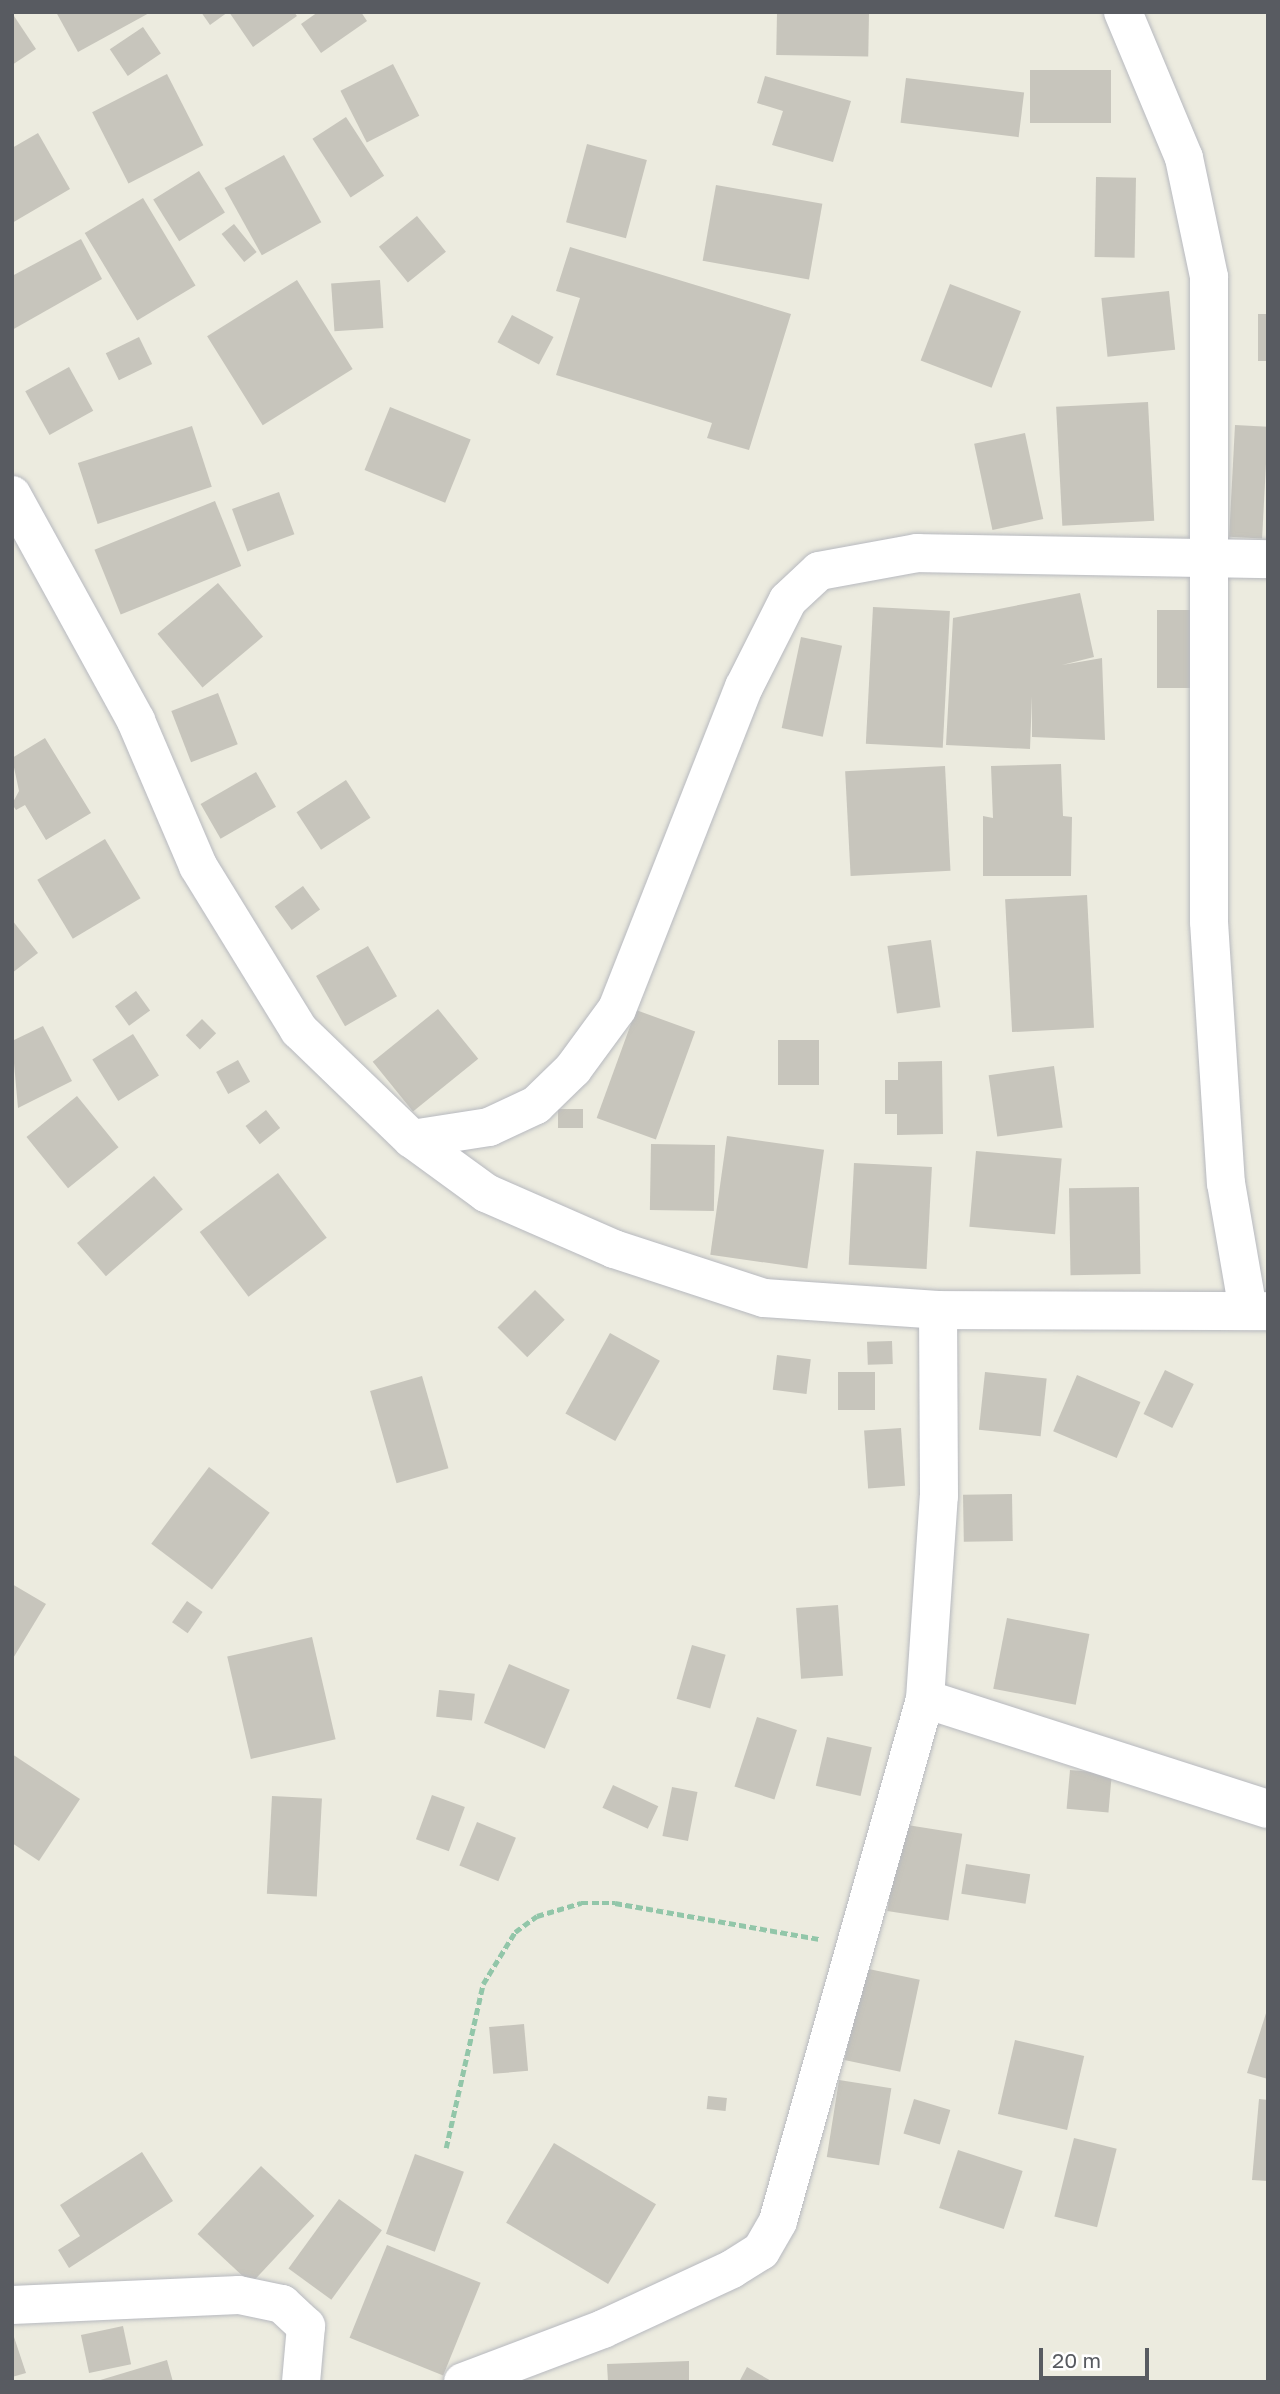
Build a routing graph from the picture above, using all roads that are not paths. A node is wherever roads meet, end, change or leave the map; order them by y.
1 (1123, 12) edge
2 (12, 495) edge
3 (1212, 558) junction
4 (1268, 559) edge
5 (412, 1139) junction
6 (938, 1310) junction
7 (1258, 1311) edge
8 (925, 1699) junction
9 (1268, 1809) edge
10 (12, 2305) edge
11 (301, 2382) edge
12 (463, 2382) edge

1 - 3 street
2 - 5 street
3 - 4 street
3 - 5 street
3 - 7 street
5 - 6 street
6 - 7 street
6 - 8 street
8 - 9 street
8 - 12 street
10 - 11 street

